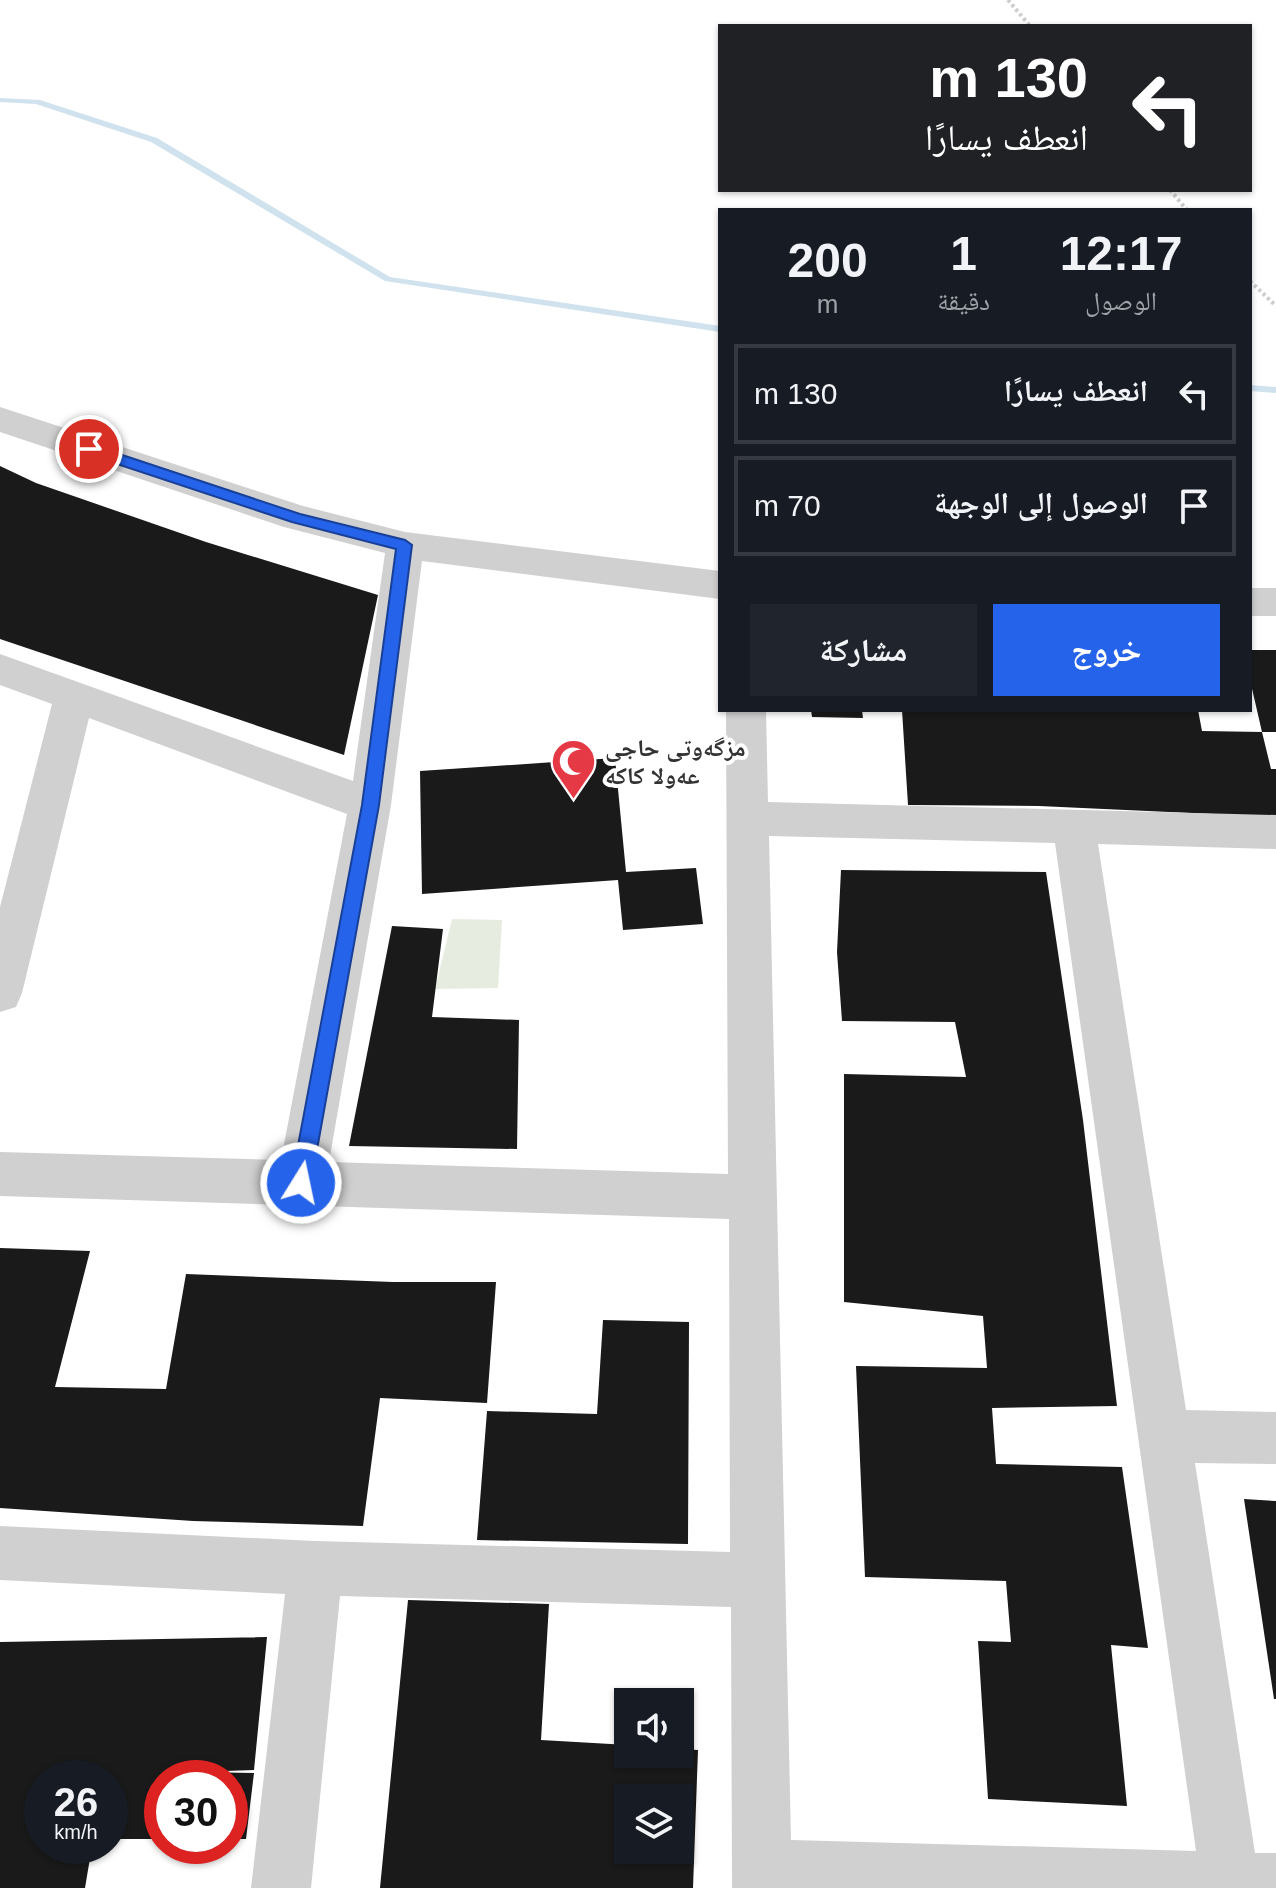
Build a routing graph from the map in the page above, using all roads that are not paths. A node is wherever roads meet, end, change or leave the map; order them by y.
1 (0, 419) edge
2 (405, 545) junction
3 (718, 585) edge
4 (1252, 602) edge
5 (1276, 602) edge
6 (0, 669) edge
7 (74, 698) junction
8 (746, 712) edge
9 (370, 805) junction
10 (746, 818) junction
11 (1074, 826) junction
12 (1276, 832) edge
13 (14, 881) edge
14 (0, 993) edge
15 (0, 1174) edge
16 (301, 1183) junction
17 (753, 1197) junction
18 (1166, 1436) junction
19 (1276, 1438) edge
20 (0, 1553) edge
21 (315, 1568) junction
22 (757, 1580) junction
23 (762, 1878) edge
24 (1253, 1882) edge
25 (281, 1888) edge

1 - 2 street
2 - 3 street
2 - 9 street
4 - 5 street
6 - 7 street
7 - 9 street
7 - 13 street
8 - 10 street
9 - 16 street
10 - 11 street
10 - 17 street
11 - 12 street
11 - 18 street
13 - 14 street
15 - 16 street
16 - 17 street
17 - 22 street
18 - 19 street
18 - 24 street
20 - 21 street
21 - 22 street
21 - 25 street
22 - 23 street
23 - 24 street

